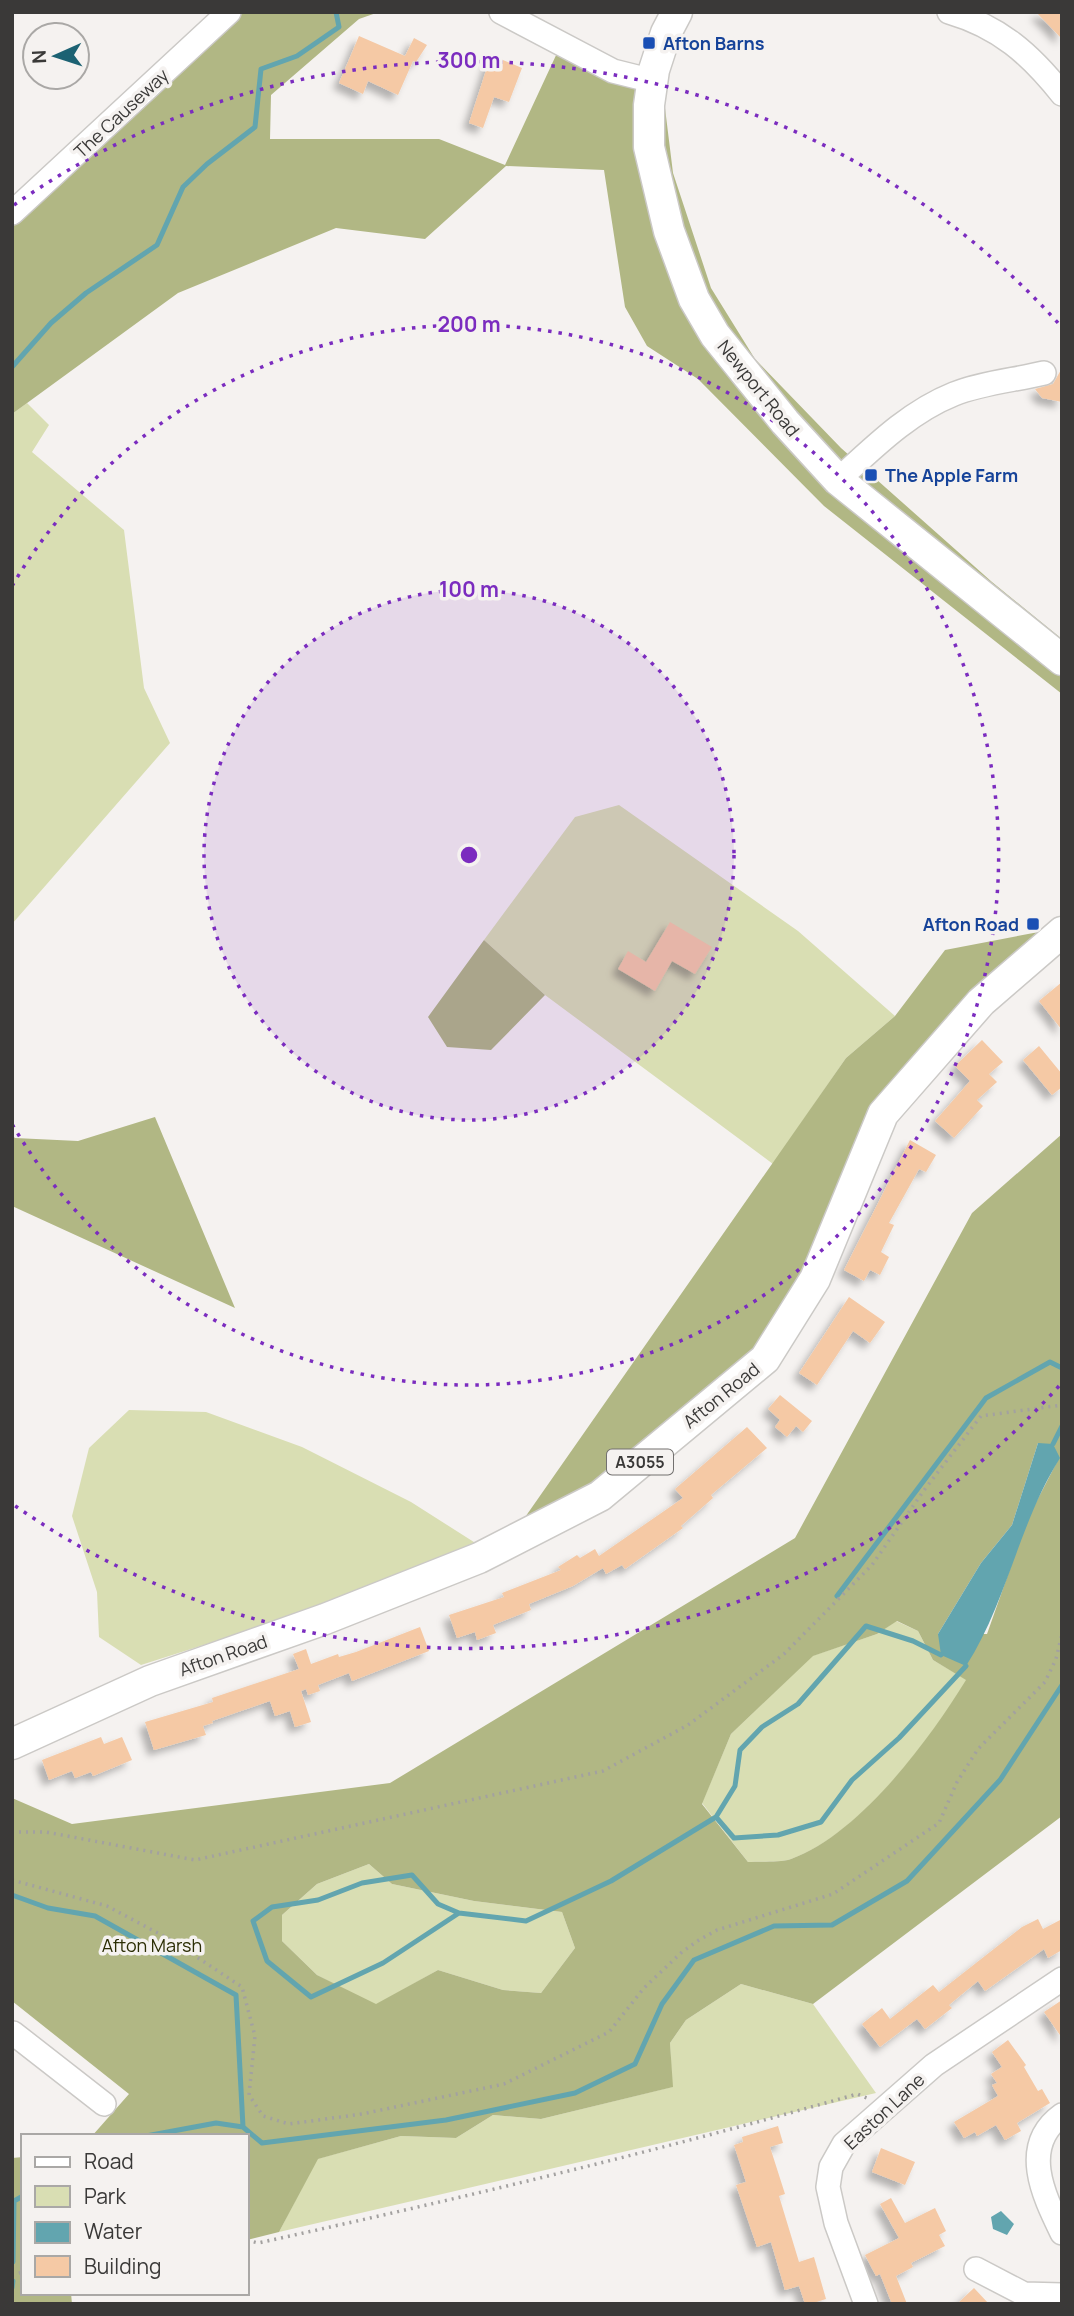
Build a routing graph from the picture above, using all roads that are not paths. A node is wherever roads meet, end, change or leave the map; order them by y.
1 (229, 12) edge
2 (501, 12) edge
3 (677, 12) edge
4 (949, 12) edge
5 (653, 81) junction
6 (1062, 94) edge
7 (12, 214) edge
8 (1044, 373) dead end
9 (838, 480) junction
10 (1062, 660) edge
11 (1062, 932) edge
12 (12, 1744) edge
13 (1062, 1979) edge
14 (12, 2033) edge
15 (104, 2105) dead end
16 (1062, 2115) edge
17 (1062, 2233) edge
18 (976, 2269) dead end
19 (1062, 2295) edge
20 (866, 2304) edge

1 - 7 street, The Causeway
2 - 5 street
3 - 5 main road, Newport Road
4 - 6 street
5 - 9 main road, Newport Road
8 - 9 street
9 - 10 main road, Newport Road
11 - 12 main road, Afton Road / A3055
13 - 20 street, Easton Lane
14 - 15 street
16 - 17 street
18 - 19 street

